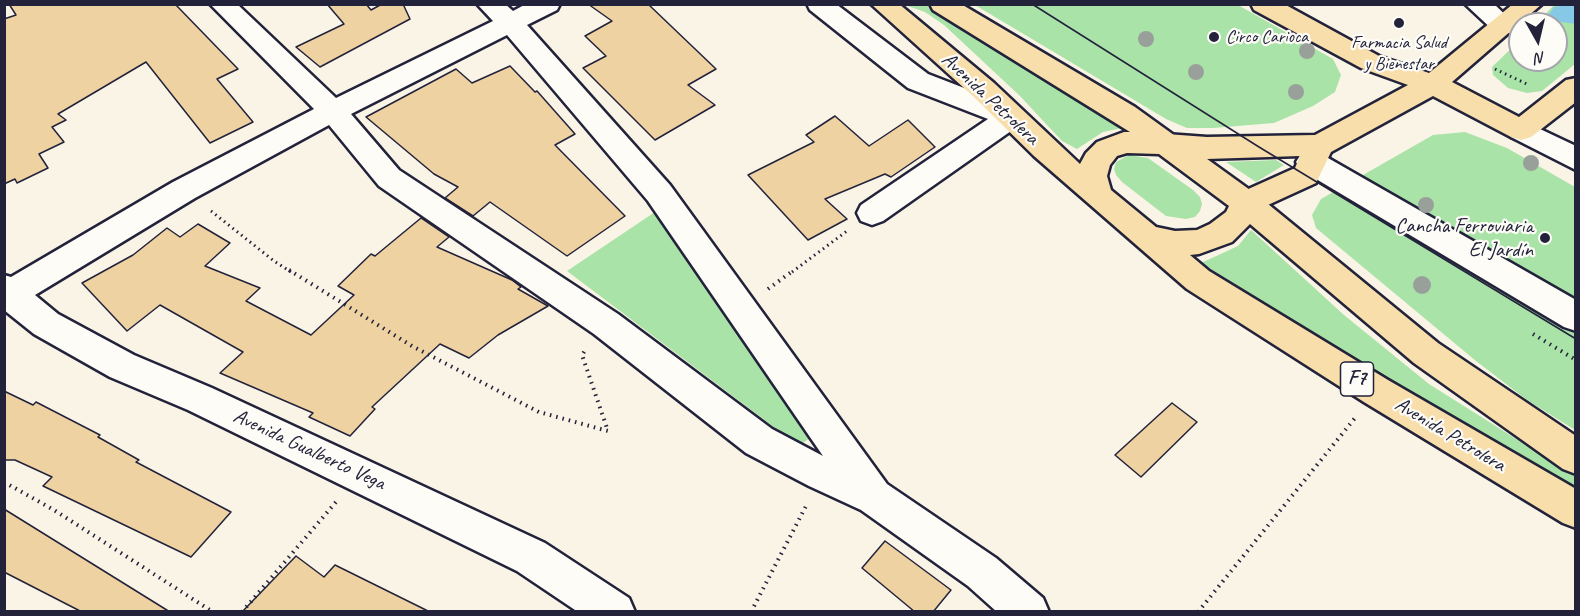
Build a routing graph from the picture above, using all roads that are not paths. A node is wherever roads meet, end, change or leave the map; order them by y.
1 (222, 4) edge
2 (548, 4) edge
3 (819, 4) edge
4 (883, 4) edge
5 (942, 4) edge
6 (1263, 4) edge
7 (1306, 4) edge
8 (1477, 4) edge
9 (1530, 4) edge
10 (500, 14) edge
11 (1504, 26) junction
12 (1433, 84) junction
13 (1575, 87) edge
14 (333, 111) junction
15 (1011, 117) junction
16 (1521, 130) junction
17 (1166, 144) junction
18 (1316, 154) junction
19 (1575, 159) edge
20 (1097, 195) junction
21 (1246, 203) junction
22 (872, 213) road end
23 (1146, 238) junction
24 (6, 293) edge
25 (1575, 317) edge
26 (1575, 457) edge
27 (874, 497) junction
28 (1575, 510) edge
29 (615, 612) edge
30 (1029, 612) edge

1 - 14 street
2 - 10 street
3 - 15 street
4 - 15 main road, Avenida Petrolera / F7
5 - 17 main road, Avenida Petrolera
6 - 12 main road
7 - 12 main road
8 - 11 street
9 - 11 main road
10 - 14 street
10 - 27 street
11 - 12 main road
12 - 16 main road
12 - 18 main road
13 - 16 main road
14 - 24 street
14 - 27 street
15 - 20 main road, Avenida Petrolera / F7
15 - 22 street
16 - 19 street
17 - 18 main road
17 - 20 main road
17 - 21 main road, Avenida Petrolera
18 - 21 main road
18 - 25 street
20 - 23 main road, F7
21 - 23 main road
21 - 26 main road
23 - 28 main road, Avenida Petrolera / F7
24 - 29 street, Avenida Gualberto Vega
27 - 30 street

